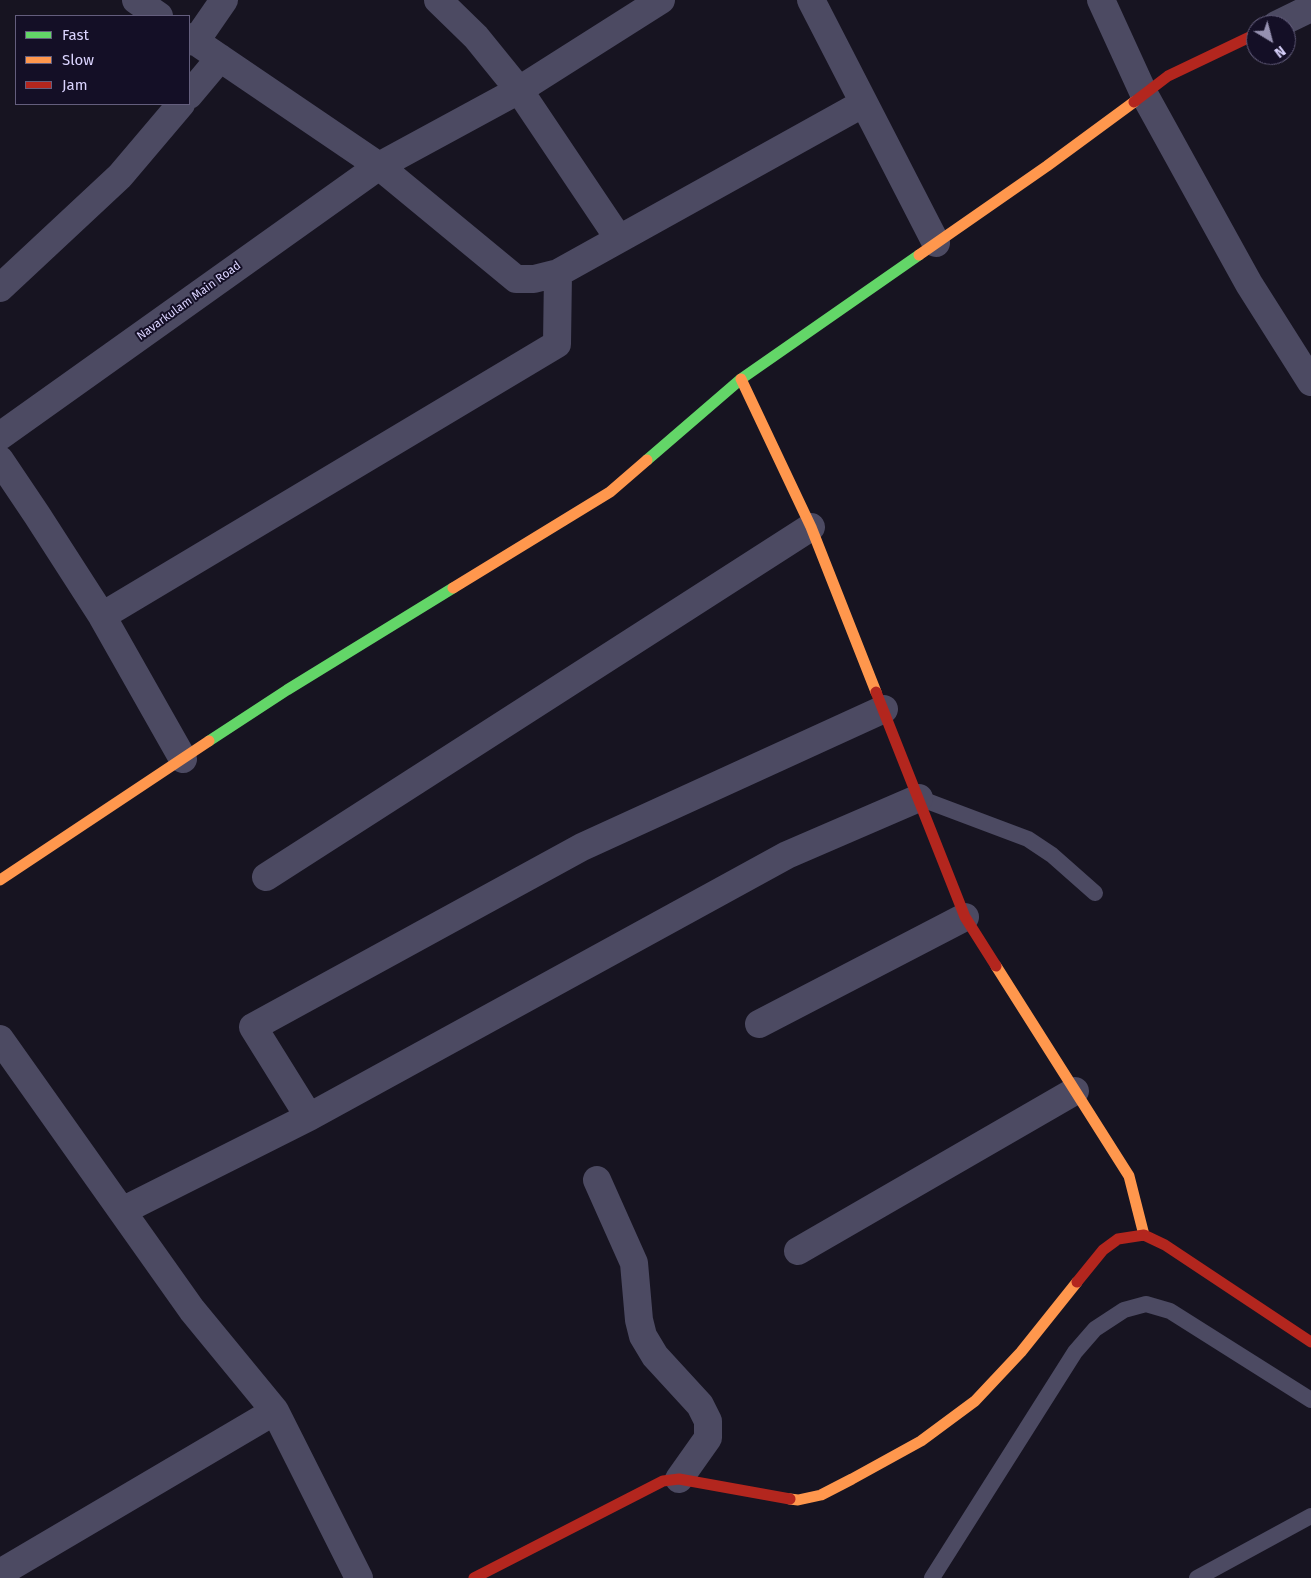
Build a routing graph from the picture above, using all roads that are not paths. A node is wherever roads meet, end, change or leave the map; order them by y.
1 (136, 0) edge
2 (224, 0) edge
3 (438, 0) edge
4 (811, 0) edge
5 (1101, 0) edge
6 (658, 1) edge
7 (1311, 8) edge
8 (158, 15) edge
9 (1296, 15) edge
10 (1246, 39) edge
11 (192, 40) edge
12 (220, 58) junction
13 (520, 90) junction
14 (190, 94) edge
15 (1144, 94) junction
16 (864, 103) junction
17 (180, 105) edge
18 (379, 166) junction
19 (619, 239) junction
20 (936, 243) junction
21 (558, 273) junction
22 (0, 288) edge
23 (742, 379) junction
24 (1311, 382) edge
25 (0, 436) edge
26 (0, 460) edge
27 (811, 527) junction
28 (102, 616) junction
29 (884, 709) junction
30 (183, 759) junction
31 (919, 798) junction
32 (266, 877) dead end
33 (0, 880) edge
34 (1095, 893) dead end
35 (965, 917) junction
36 (759, 1024) dead end
37 (5, 1057) edge
38 (1075, 1091) junction
39 (309, 1117) junction
40 (596, 1180) dead end
41 (122, 1211) junction
42 (1144, 1235) junction
43 (798, 1250) dead end
44 (1311, 1342) edge
45 (1311, 1400) edge
46 (275, 1411) junction
47 (679, 1479) junction
48 (1311, 1516) edge
49 (0, 1573) edge
50 (359, 1578) edge
51 (474, 1578) edge
52 (932, 1578) edge
53 (1197, 1578) edge

1 - 8 street
2 - 11 street
3 - 13 street
4 - 16 street
5 - 15 street
6 - 13 street, Navarkulam Main Road
7 - 9 street
10 - 15 street
11 - 12 street
12 - 14 street
12 - 18 street
13 - 18 street, Navarkulam Main Road
13 - 19 street
15 - 20 street
15 - 24 street
16 - 19 street
16 - 20 street
17 - 22 street
18 - 21 street
18 - 25 street, Navarkulam Main Road
19 - 21 street
20 - 23 street
21 - 28 street
23 - 27 street
23 - 30 street
26 - 28 street
27 - 29 street
27 - 32 street
28 - 30 street
29 - 31 street
29 - 39 street
30 - 33 street
31 - 34 lane
31 - 35 street
31 - 39 street
35 - 36 street
35 - 38 street
37 - 41 street
38 - 42 street
38 - 43 street
39 - 41 street
40 - 47 street
41 - 46 street
42 - 44 street
42 - 47 street
45 - 52 lane
46 - 49 street
46 - 50 street
47 - 51 street
48 - 53 lane

